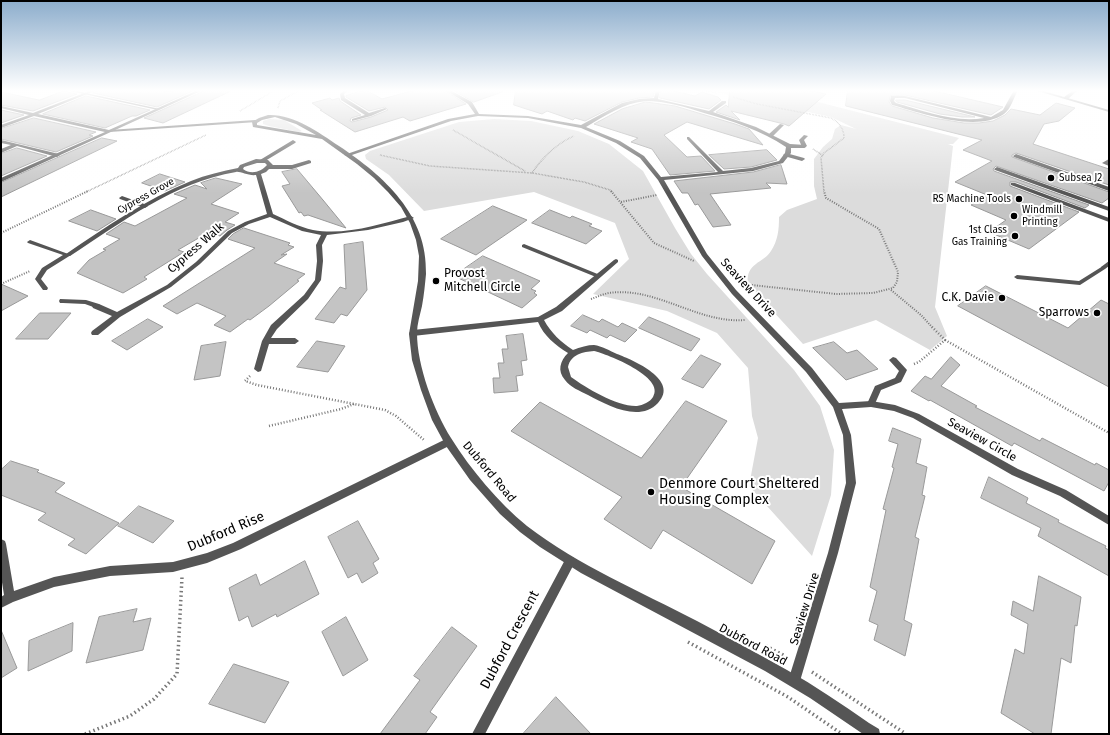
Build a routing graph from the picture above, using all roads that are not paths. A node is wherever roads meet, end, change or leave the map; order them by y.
1 (79, 124) edge
2 (124, 124) edge
3 (210, 124) edge
4 (254, 124) edge
5 (300, 124) edge
6 (436, 124) edge
7 (564, 124) edge
8 (589, 124) edge
9 (746, 124) edge
10 (782, 125) dead end
11 (583, 128) junction
12 (109, 131) junction
13 (771, 135) junction
14 (806, 136) dead end
15 (324, 138) junction
16 (689, 138) dead end
17 (1, 141) edge
18 (293, 142) dead end
19 (16, 145) junction
20 (789, 146) junction
21 (1, 151) edge
22 (57, 155) junction
23 (347, 155) junction
24 (786, 155) junction
25 (1016, 156) dead end
26 (802, 159) dead end
27 (263, 160) junction
28 (1109, 161) edge
29 (309, 162) dead end
30 (1109, 164) edge
31 (269, 167) junction
32 (240, 169) junction
33 (997, 169) dead end
34 (721, 172) junction
35 (258, 173) junction
36 (660, 179) junction
37 (1, 180) edge
38 (1014, 184) dead end
39 (1109, 189) edge
40 (122, 198) dead end
41 (145, 206) junction
42 (1109, 209) edge
43 (270, 215) junction
44 (411, 218) junction
45 (1109, 220) edge
46 (325, 233) junction
47 (30, 242) dead end
48 (524, 246) dead end
49 (68, 255) junction
50 (616, 261) dead end
51 (1106, 266) edge
52 (598, 276) junction
53 (1018, 277) dead end
54 (45, 288) dead end
55 (63, 301) dead end
56 (117, 315) junction
57 (540, 319) junction
58 (413, 333) junction
59 (95, 334) dead end
60 (266, 341) junction
61 (295, 341) dead end
62 (573, 353) junction
63 (893, 360) dead end
64 (258, 369) road end
65 (870, 404) junction
66 (837, 406) junction
67 (448, 442) junction
68 (1109, 521) edge
69 (1, 544) edge
70 (570, 561) junction
71 (6, 600) edge
72 (794, 681) junction
73 (478, 734) edge
74 (874, 734) edge

1 - 12 street
2 - 12 street
3 - 12 street
4 - 15 street, Dubford Road
5 - 15 street, Dubford Road
6 - 23 street, Seaview Drive
7 - 11 street, Seaview Drive
8 - 11 street
9 - 13 street
10 - 13 street
11 - 36 street, Seaview Drive
12 - 22 street
13 - 20 street
14 - 20 street
15 - 23 street, Dubford Road
16 - 34 street
17 - 19 street
18 - 27 street, Cypress Grove
19 - 21 street
19 - 22 street
20 - 24 street
22 - 37 street
23 - 44 street, Dubford Road
24 - 26 street
24 - 34 street
25 - 39 street
27 - 31 street
27 - 32 street, Cypress Grove
28 - 30 street
29 - 31 street
31 - 35 street
32 - 35 street, Cypress Grove
32 - 41 street, Cypress Grove
33 - 42 street
34 - 36 street
35 - 43 street
36 - 66 street, Seaview Drive
38 - 45 street
40 - 41 street
41 - 49 street, Cypress Grove
43 - 46 street
43 - 56 street, Cypress Walk
44 - 46 street
44 - 58 street, Dubford Road
46 - 60 street
47 - 49 street
48 - 52 street
49 - 54 street, Cypress Grove
50 - 52 street
51 - 53 street
52 - 57 street
55 - 56 street
56 - 59 street, Cypress Walk
57 - 58 street
57 - 62 street
58 - 67 street, Dubford Road
60 - 61 street
60 - 64 street
62 - 62 street
63 - 65 street
65 - 66 street, Seaview Circle
65 - 68 street, Seaview Circle
66 - 72 street, Seaview Drive
67 - 70 street, Dubford Road
67 - 71 street, Dubford Rise
69 - 71 street
70 - 72 street, Dubford Road
70 - 73 street, Dubford Crescent
72 - 74 street, Dubford Road

